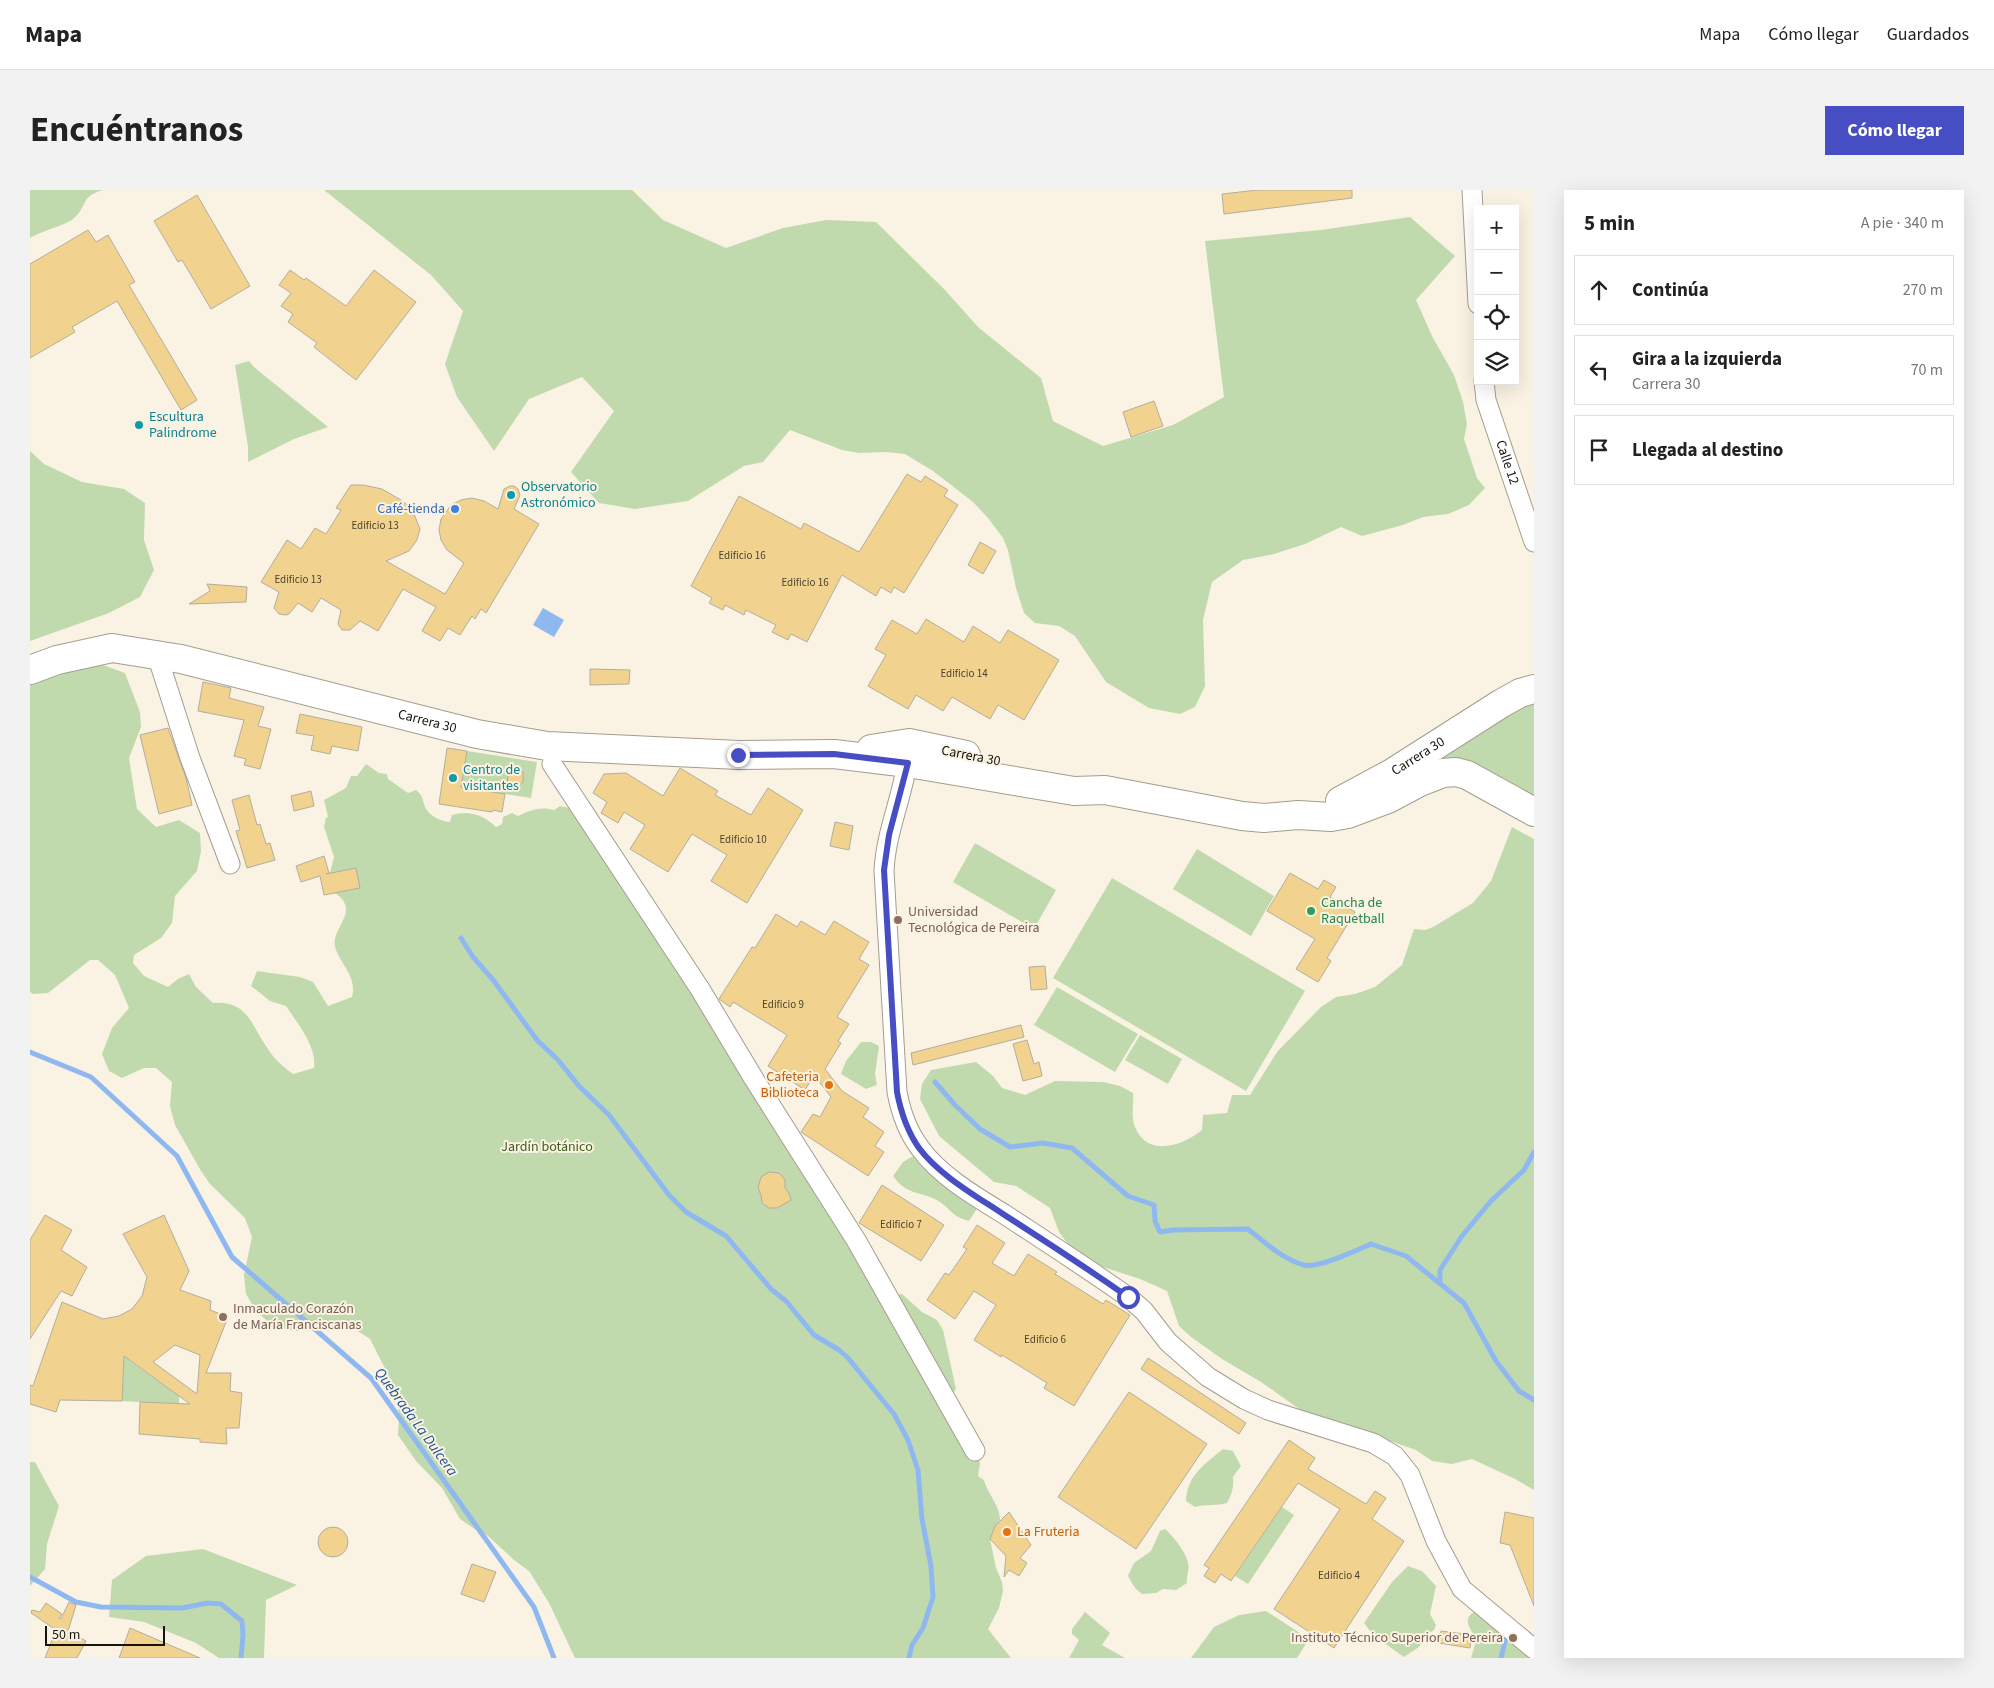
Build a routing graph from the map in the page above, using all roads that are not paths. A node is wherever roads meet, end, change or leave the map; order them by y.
1 (1472, 190) edge
2 (1478, 295) edge
3 (1484, 385) edge
4 (1534, 542) edge
5 (157, 655) junction
6 (30, 670) edge
7 (1529, 688) edge
8 (908, 753) junction
9 (552, 764) dead end
10 (1534, 812) edge
11 (1298, 816) junction
12 (230, 864) dead end
13 (975, 1451) dead end
14 (1534, 1649) edge

1 - 2 street
3 - 4 street, Calle 12
5 - 6 street, Carrera 30
5 - 8 street, Carrera 30
5 - 12 street
7 - 11 street, Carrera 30
8 - 11 street, Carrera 30
8 - 14 street
9 - 13 street
10 - 11 street, Carrera 30

